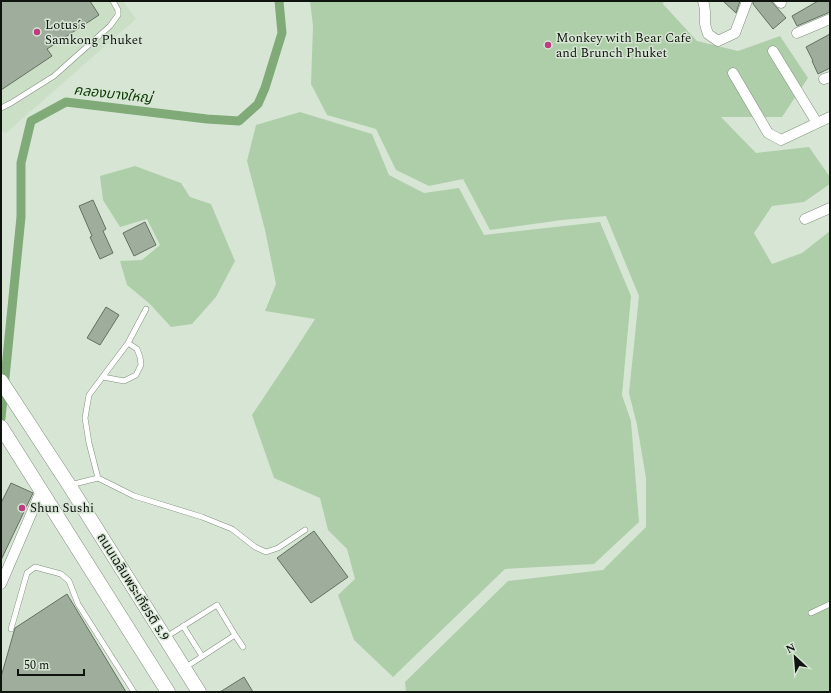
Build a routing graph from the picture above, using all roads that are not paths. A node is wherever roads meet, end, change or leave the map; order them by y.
1 (113, 1) edge
2 (703, 1) edge
3 (748, 1) edge
4 (830, 20) edge
5 (797, 34) dead end
6 (773, 51) dead end
7 (733, 73) dead end
8 (1, 108) edge
9 (830, 117) edge
10 (817, 123) junction
11 (830, 208) edge
12 (804, 219) dead end
13 (146, 309) dead end
14 (128, 343) junction
15 (103, 377) junction
16 (4, 387) edge
17 (1, 427) edge
18 (98, 478) junction
19 (69, 485) junction
20 (41, 491) junction
21 (305, 530) dead end
22 (1, 584) edge
23 (830, 604) edge
24 (811, 613) dead end
25 (183, 626) junction
26 (11, 629) dead end
27 (235, 635) junction
28 (165, 638) junction
29 (243, 647) dead end
30 (202, 656) junction
31 (184, 668) junction
32 (134, 692) edge
33 (168, 692) edge
34 (199, 692) edge

1 - 8 lane
2 - 3 street
4 - 5 street
6 - 10 street
7 - 10 street
9 - 10 street
11 - 12 street
13 - 14 lane
14 - 15 lane
14 - 15 lane
15 - 18 lane
16 - 19 main road, ถนนเฉลิมพระเกียรติ ร.9
17 - 20 main road, ถนนเฉลิมพระเกียรติ ร.9
18 - 19 lane
18 - 21 lane
19 - 28 main road, ถนนเฉลิมพระเกียรติ ร.9
20 - 22 street
20 - 33 main road, ถนนเฉลิมพระเกียรติ ร.9
23 - 24 lane
25 - 27 lane
25 - 28 lane
25 - 30 lane
26 - 32 lane
27 - 29 lane
27 - 30 lane
28 - 31 main road, ถนนเฉลิมพระเกียรติ ร.9
30 - 31 lane
31 - 34 main road, ถนนเฉลิมพระเกียรติ ร.9

